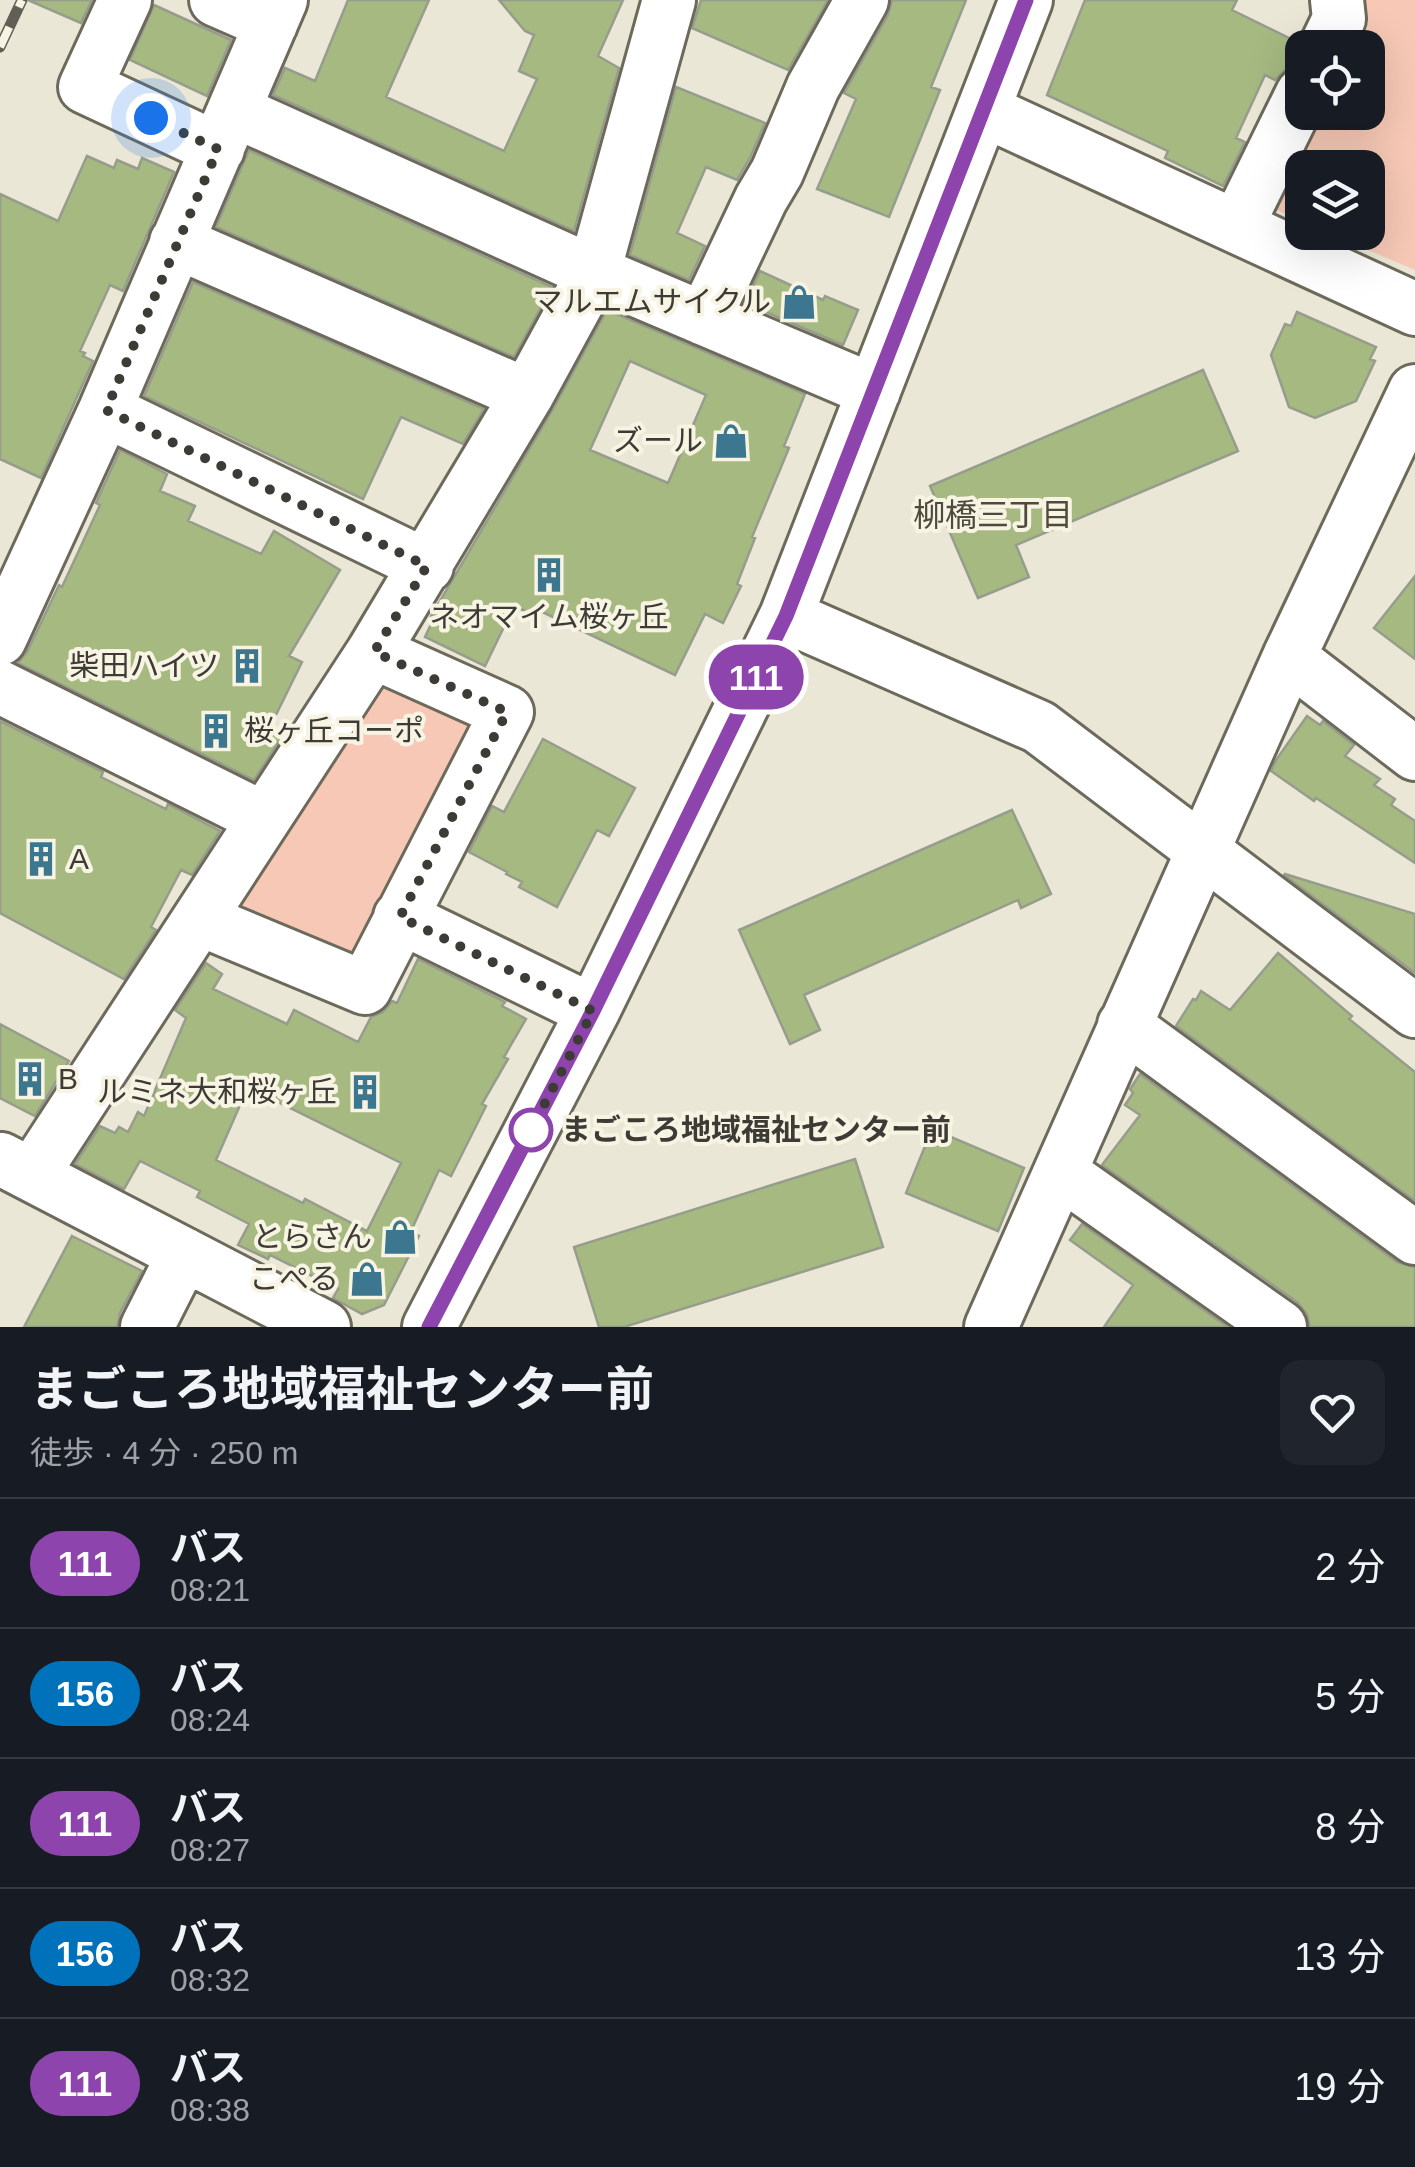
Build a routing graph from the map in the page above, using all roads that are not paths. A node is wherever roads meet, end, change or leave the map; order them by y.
1 (125, 0) edge
2 (216, 0) edge
3 (669, 0) edge
4 (862, 0) edge
5 (1026, 0) edge
6 (1337, 0) edge
7 (276, 12) edge
8 (1334, 30) edge
9 (983, 110) junction
10 (1285, 129) edge
11 (226, 130) junction
12 (1237, 226) junction
13 (176, 242) junction
14 (594, 272) junction
15 (1415, 309) edge
16 (704, 319) junction
17 (874, 391) junction
18 (1415, 391) edge
19 (527, 396) junction
20 (106, 410) junction
21 (427, 566) junction
22 (786, 616) junction
23 (0, 639) edge
24 (374, 652) junction
25 (1289, 657) junction
26 (0, 687) edge
27 (1415, 754) edge
28 (264, 818) junction
29 (1203, 849) junction
30 (400, 917) junction
31 (199, 919) junction
32 (593, 1011) junction
33 (1415, 1011) edge
34 (1124, 1025) junction
35 (16, 1166) edge
36 (1060, 1172) junction
37 (1415, 1238) edge
38 (184, 1254) junction
39 (147, 1327) edge
40 (324, 1327) edge
41 (429, 1327) edge
42 (991, 1327) edge
43 (1280, 1327) edge

1 - 11 street
2 - 7 street
3 - 14 street
4 - 16 street
5 - 9 street
6 - 8 street
7 - 11 street
9 - 12 street
9 - 17 street
10 - 12 street
11 - 13 street
11 - 14 street
12 - 15 street
13 - 19 street
13 - 20 street
14 - 16 street
14 - 19 street
16 - 17 street
17 - 22 street
18 - 25 street
19 - 21 street
20 - 21 street
20 - 23 street
21 - 24 street
22 - 29 street
22 - 32 street
24 - 28 street
24 - 30 street
25 - 27 street
25 - 29 street
26 - 28 street
28 - 31 street
29 - 33 street
29 - 34 street
30 - 31 street
30 - 32 street
31 - 35 street
32 - 41 street
34 - 36 street
34 - 37 street
35 - 38 street
36 - 42 street
36 - 43 street
38 - 39 street
38 - 40 street

